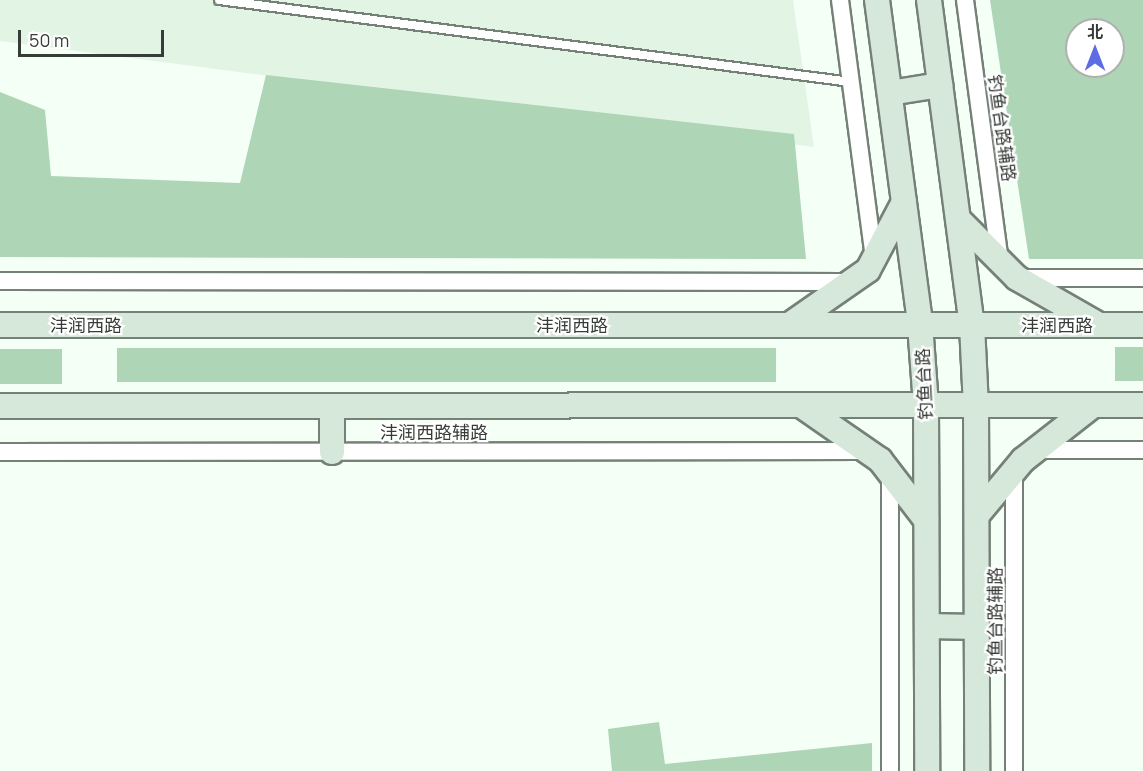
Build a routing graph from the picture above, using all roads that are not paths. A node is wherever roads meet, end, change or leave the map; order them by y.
1 (219, 0) edge
2 (840, 0) edge
3 (877, 0) edge
4 (929, 0) edge
5 (943, 0) edge
6 (965, 0) edge
7 (933, 37) junction
8 (851, 82) junction
9 (940, 86) junction
10 (890, 93) junction
11 (904, 202) junction
12 (958, 219) junction
13 (874, 258) junction
14 (1000, 261) junction
15 (1017, 278) junction
16 (1143, 278) edge
17 (0, 282) edge
18 (850, 282) junction
19 (920, 324) junction
20 (0, 325) edge
21 (789, 325) junction
22 (972, 325) junction
23 (1098, 325) junction
24 (1143, 325) edge
25 (1092, 405) junction
26 (1143, 405) edge
27 (0, 406) edge
28 (332, 406) junction
29 (802, 406) junction
30 (927, 406) junction
31 (976, 406) junction
32 (1035, 450) junction
33 (1143, 450) edge
34 (868, 451) junction
35 (0, 452) edge
36 (332, 452) junction
37 (1014, 471) junction
38 (890, 472) junction
39 (976, 515) junction
40 (927, 520) junction
41 (927, 626) junction
42 (977, 627) junction
43 (890, 771) edge
44 (927, 771) edge
45 (977, 771) edge
46 (1014, 771) edge

1 - 8 lane
2 - 8 street
3 - 10 main road, 钓鱼台路
4 - 7 main road
5 - 7 main road
6 - 14 street, 钓鱼台路辅路
7 - 9 main road
8 - 13 street
9 - 10 main road
9 - 12 main road
10 - 11 main road, 钓鱼台路
11 - 13 main road
11 - 19 main road, 钓鱼台路
12 - 14 main road
12 - 22 main road
13 - 18 main road
14 - 15 main road
15 - 16 street
15 - 23 main road
17 - 18 street
18 - 21 main road
19 - 21 main road, 沣润西路
19 - 22 main road, 沣润西路
19 - 30 main road, 钓鱼台路
20 - 21 main road, 沣润西路
22 - 23 main road, 沣润西路
22 - 31 main road
23 - 24 main road, 沣润西路
25 - 26 main road
25 - 31 main road
25 - 32 main road
27 - 28 main road
28 - 29 main road
28 - 36 main road
29 - 30 main road
29 - 34 main road
30 - 31 main road
30 - 40 main road, 钓鱼台路
31 - 39 main road
32 - 33 street
32 - 37 main road
34 - 36 street, 沣润西路辅路
34 - 38 main road
35 - 36 street, 沣润西路辅路
37 - 39 main road
37 - 46 street, 钓鱼台路辅路
38 - 40 main road
38 - 43 street
39 - 42 main road
40 - 41 main road, 钓鱼台路
41 - 42 main road
41 - 44 main road, 钓鱼台路
42 - 45 main road

